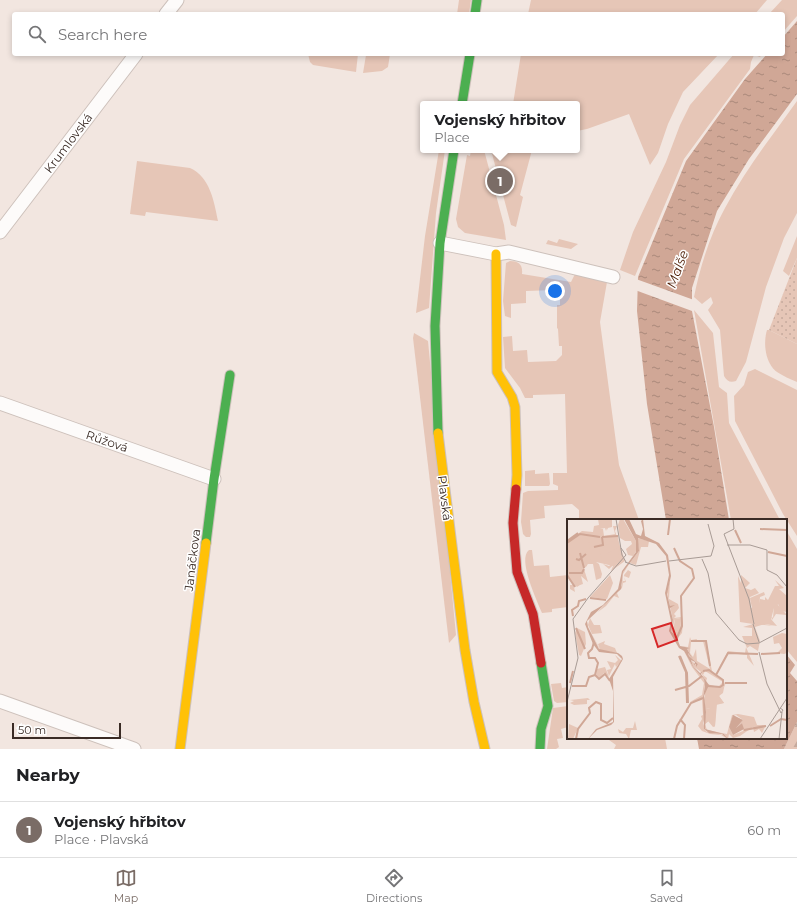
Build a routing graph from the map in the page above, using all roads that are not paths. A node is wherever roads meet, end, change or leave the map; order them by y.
1 (177, 0) edge
2 (477, 0) edge
3 (168, 12) edge
4 (475, 12) edge
5 (134, 56) edge
6 (470, 56) edge
7 (462, 101) edge
8 (454, 153) edge
9 (0, 232) edge
10 (440, 243) junction
11 (496, 254) junction
12 (613, 277) dead end
13 (230, 375) dead end
14 (0, 403) edge
15 (214, 479) junction
16 (0, 701) edge
17 (134, 749) edge
18 (180, 749) edge
19 (486, 749) edge
20 (540, 749) edge

1 - 3 street
2 - 4 street
5 - 9 street, Krumlovská
6 - 7 street
8 - 10 street, Plavská
10 - 11 street
10 - 19 street, Plavská
11 - 12 street
11 - 20 street
13 - 15 street, Janáčkova
14 - 15 street, Růžová
15 - 18 street, Janáčkova
16 - 17 street

